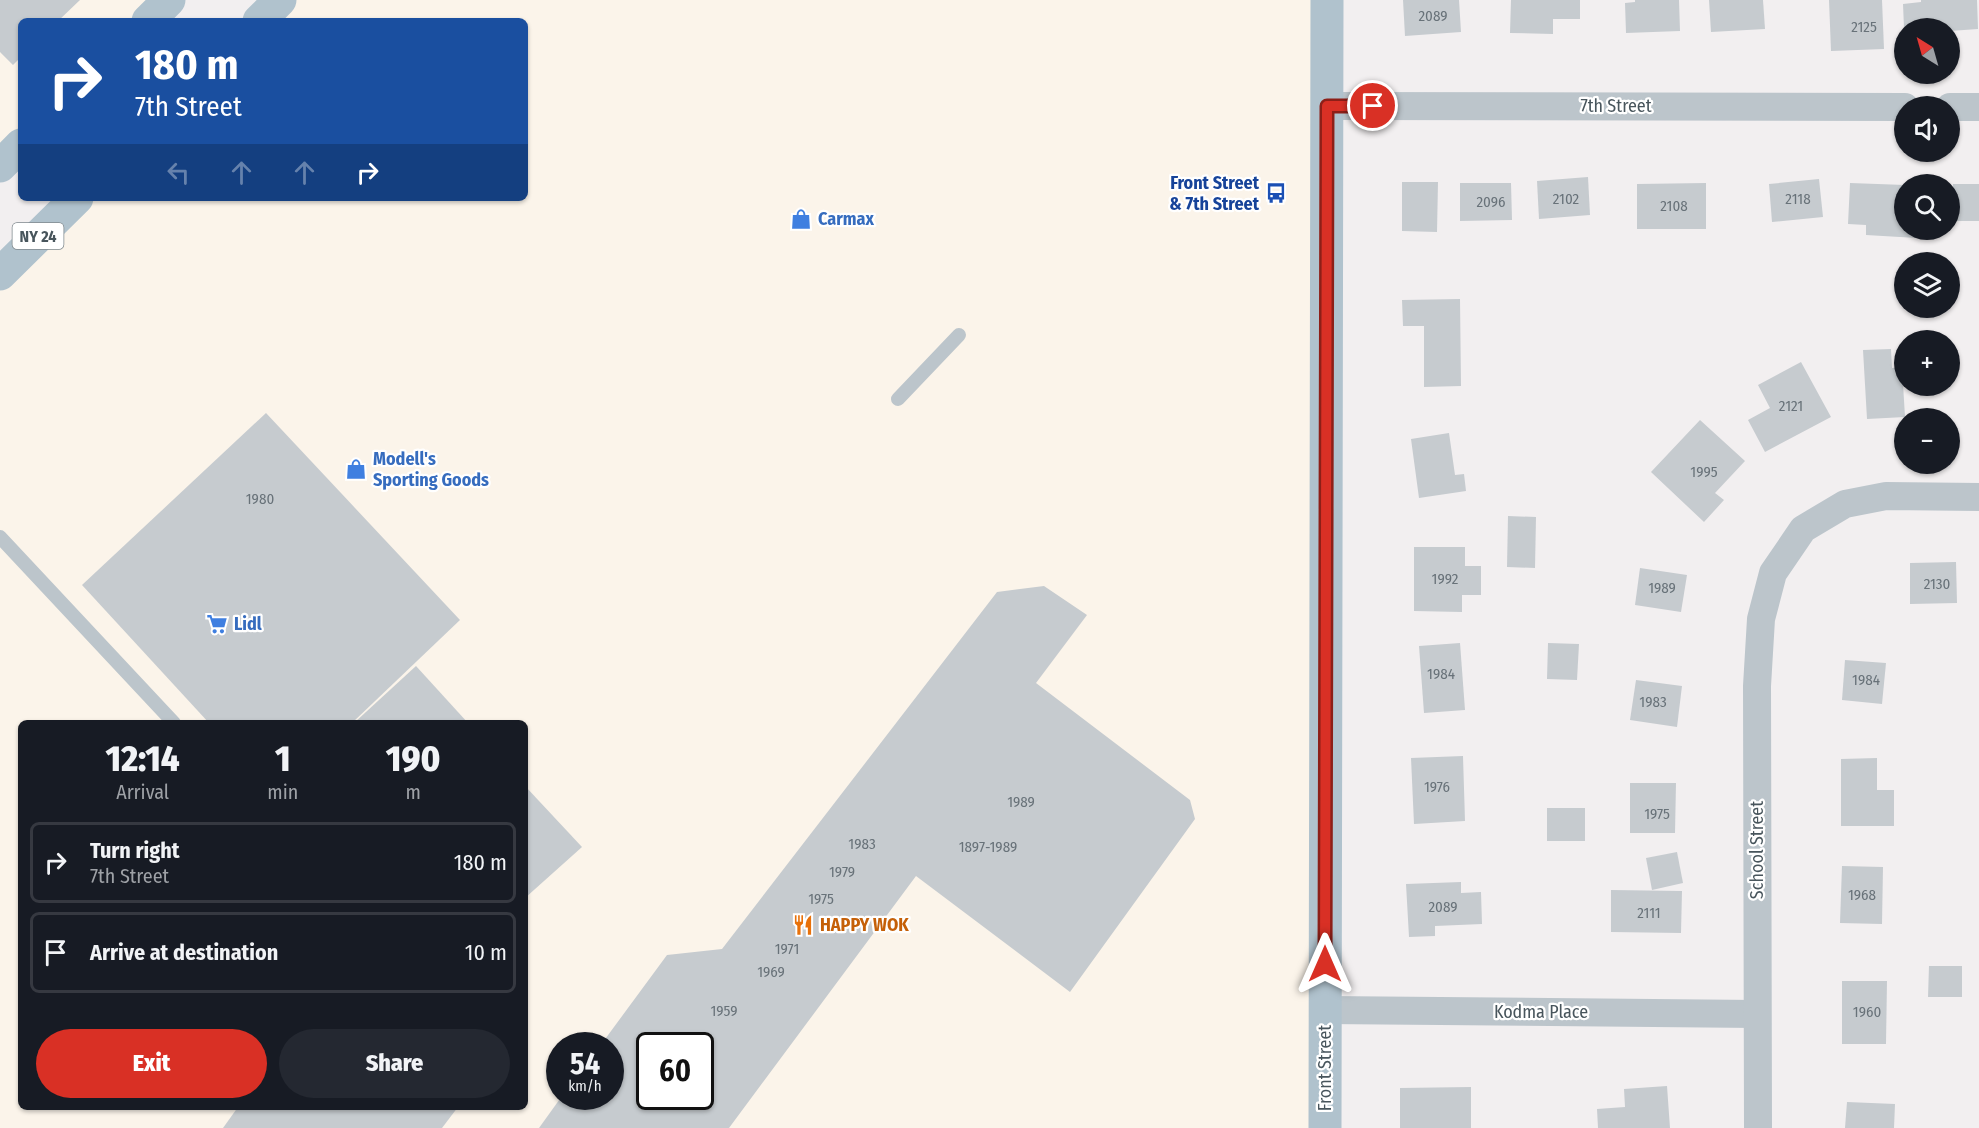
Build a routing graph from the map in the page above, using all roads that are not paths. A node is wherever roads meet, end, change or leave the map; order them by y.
1 (169, 0) edge
2 (280, 0) edge
3 (1327, 0) edge
4 (151, 18) edge
5 (262, 18) edge
6 (1327, 106) junction
7 (1894, 107) edge
8 (1960, 107) edge
9 (1979, 107) edge
10 (18, 149) edge
11 (0, 166) edge
12 (73, 201) edge
13 (0, 274) edge
14 (959, 335) dead end
15 (898, 399) dead end
16 (1979, 497) edge
17 (0, 537) edge
18 (171, 720) edge
19 (1325, 1011) junction
20 (1757, 1014) junction
21 (1325, 1128) edge
22 (1758, 1128) edge

1 - 4 main road
2 - 5 main road
3 - 6 main road, Front Street
6 - 7 street, 7th Street
6 - 19 main road, Front Street
8 - 9 street
10 - 11 main road
12 - 13 main road, NY 24
14 - 15 lane
16 - 20 street, School Street
17 - 18 lane
19 - 20 street, Kodma Place
19 - 21 main road, Front Street
20 - 22 street, School Street

